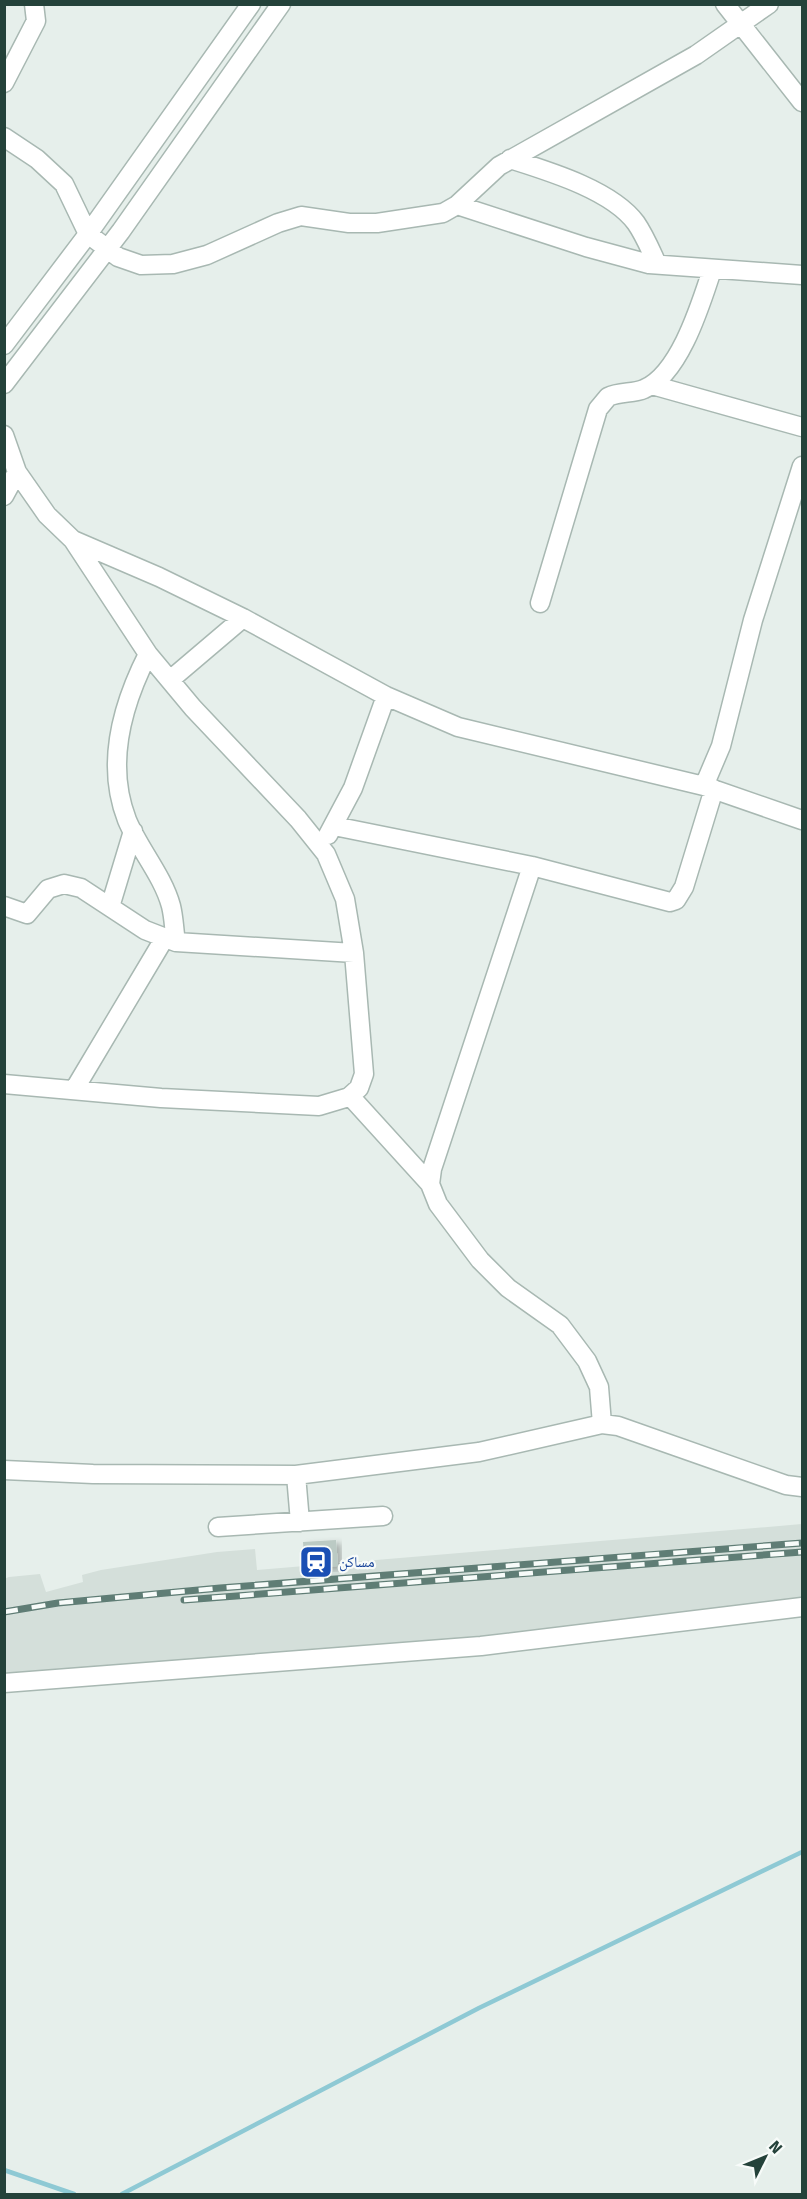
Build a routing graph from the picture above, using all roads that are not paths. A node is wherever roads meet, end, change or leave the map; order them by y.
1 (34, 4) edge
2 (251, 4) edge
3 (280, 4) edge
4 (725, 4) edge
5 (769, 4) edge
6 (743, 24) junction
7 (4, 83) edge
8 (802, 102) edge
9 (4, 137) edge
10 (510, 159) junction
11 (457, 205) junction
12 (88, 234) junction
13 (107, 249) junction
14 (657, 264) junction
15 (712, 270) junction
16 (802, 275) edge
17 (4, 345) edge
18 (4, 384) edge
19 (652, 385) junction
20 (802, 427) edge
21 (4, 435) edge
22 (802, 466) edge
23 (17, 472) junction
24 (4, 496) edge
25 (73, 540) junction
26 (540, 603) dead end
27 (243, 618) junction
28 (148, 654) junction
29 (170, 680) junction
30 (386, 696) junction
31 (709, 788) junction
32 (802, 820) edge
33 (334, 826) junction
34 (133, 831) junction
35 (320, 847) junction
36 (532, 866) junction
37 (4, 906) edge
38 (110, 907) junction
39 (170, 941) junction
40 (354, 953) junction
41 (4, 1084) edge
42 (74, 1090) junction
43 (351, 1096) junction
44 (430, 1184) junction
45 (602, 1424) junction
46 (4, 1470) edge
47 (296, 1475) junction
48 (802, 1487) edge
49 (383, 1516) dead end
50 (300, 1522) junction
51 (218, 1527) dead end
52 (802, 1607) edge
53 (4, 1683) edge

1 - 7 street
2 - 12 street
3 - 13 street
4 - 6 street
5 - 6 street
6 - 8 street
6 - 10 street
9 - 12 street
10 - 11 street
10 - 14 street
11 - 13 street
11 - 14 street
12 - 13 street
12 - 17 street
13 - 18 street
14 - 15 street
15 - 16 street
15 - 19 street
19 - 20 street
19 - 26 street
21 - 23 street
22 - 31 street
23 - 24 street
23 - 25 street
25 - 27 street
25 - 28 street
27 - 29 street
27 - 30 street
28 - 29 street
28 - 34 street
29 - 35 street
30 - 31 street
30 - 33 street
31 - 32 street
31 - 36 street
33 - 35 street
33 - 36 street
34 - 38 street
34 - 39 street
35 - 40 street
36 - 44 street
37 - 38 street
38 - 39 street
39 - 40 street
39 - 42 street
40 - 43 street
41 - 42 street
42 - 43 street
43 - 44 street
44 - 45 street
45 - 47 street
45 - 48 street
46 - 47 street
47 - 50 street
49 - 50 street
50 - 51 street
52 - 53 street

